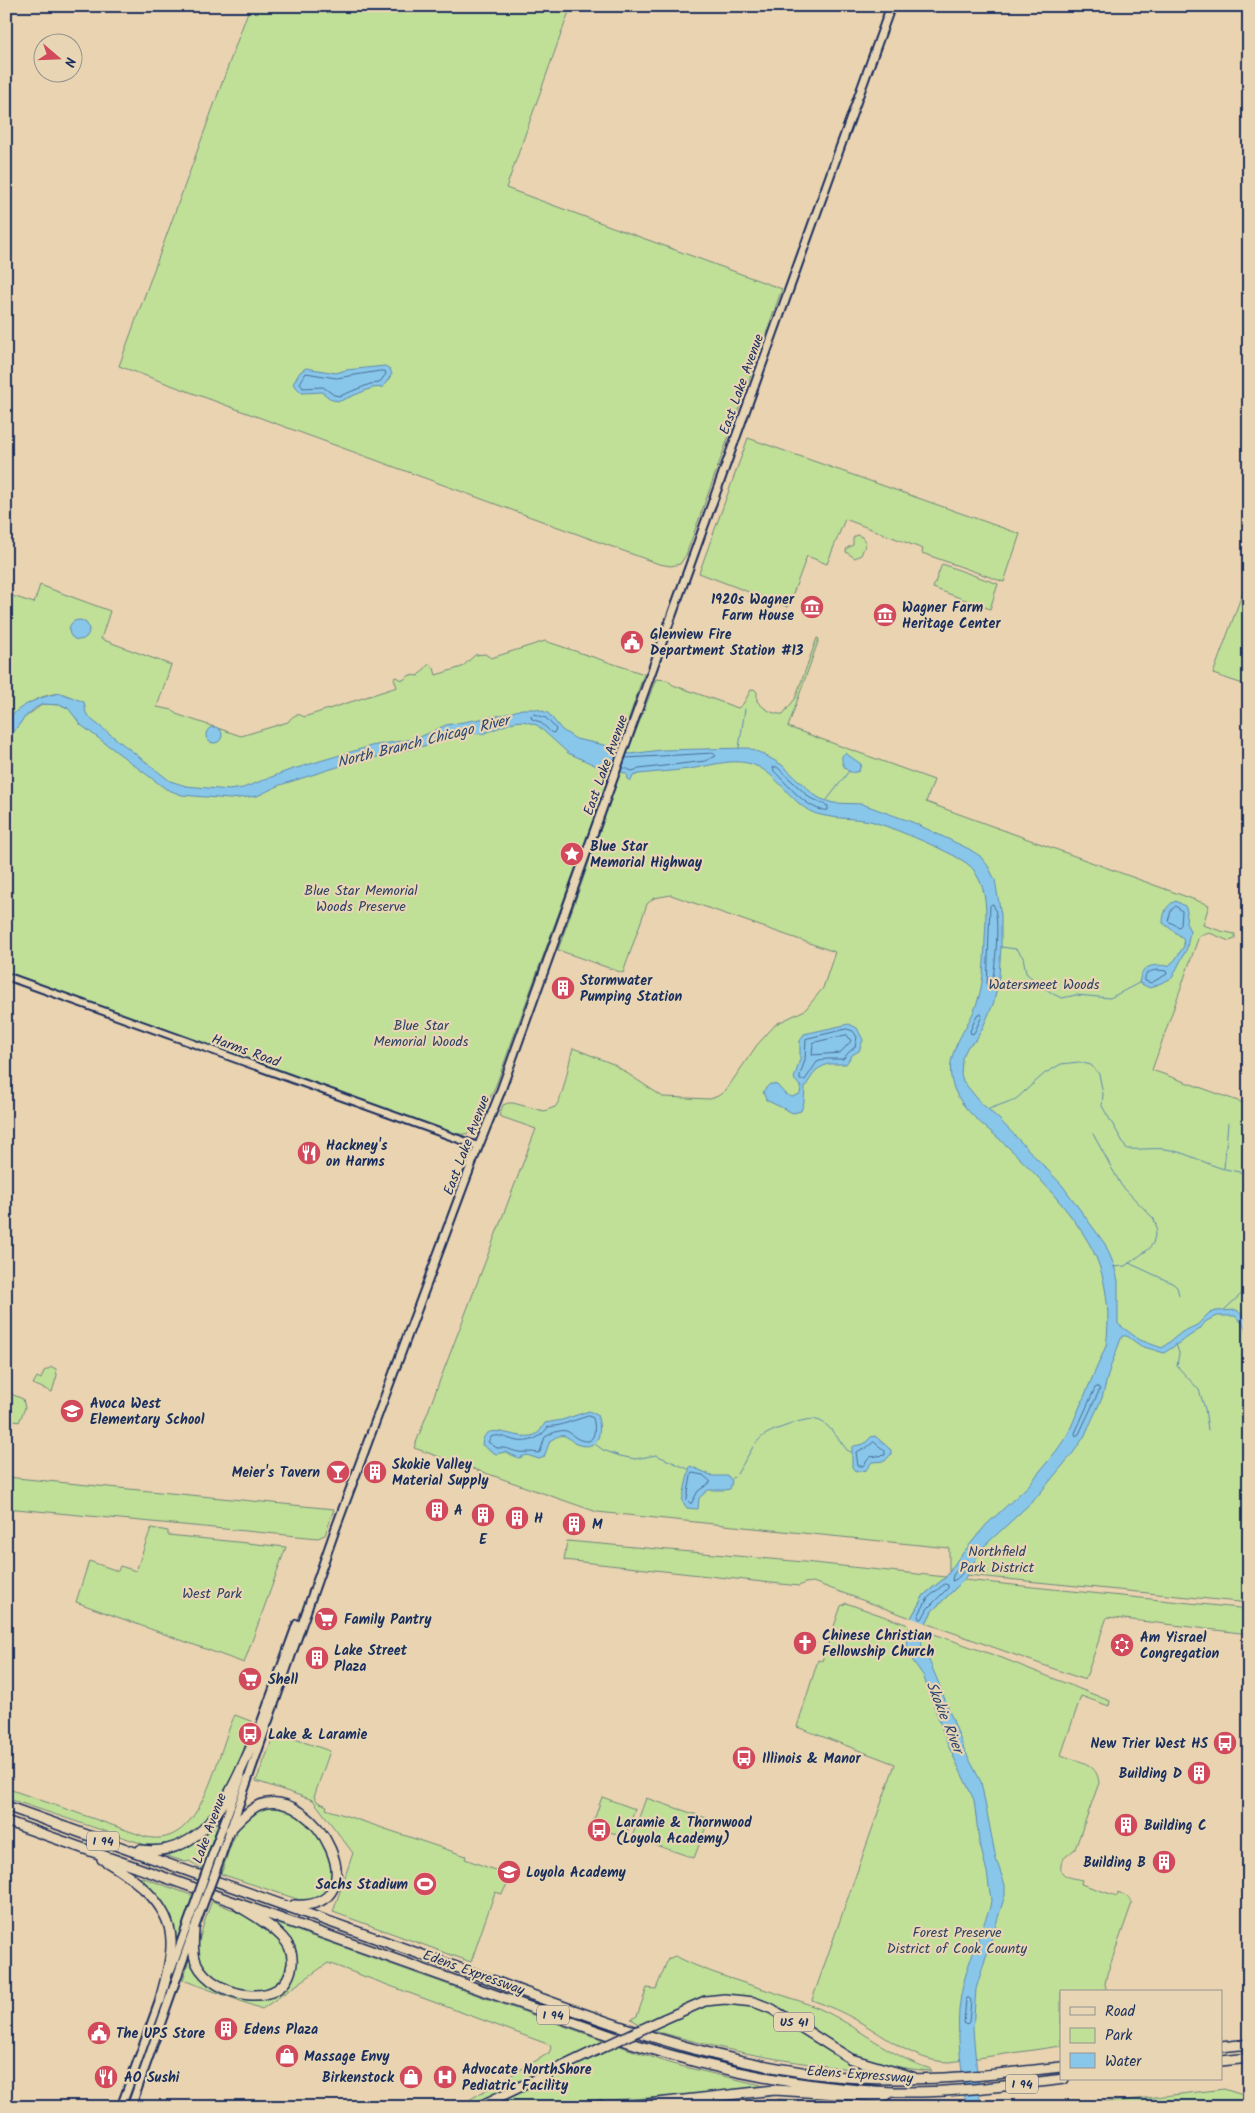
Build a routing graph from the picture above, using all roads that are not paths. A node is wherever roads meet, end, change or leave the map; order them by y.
1 (891, 6) edge
2 (6, 976) edge
3 (478, 1146) junction
4 (335, 1530) joint
5 (325, 1560) junction
6 (254, 1743) junction
7 (6, 1806) edge
8 (6, 1820) edge
9 (230, 1830) junction
10 (121, 1848) junction
11 (84, 1849) junction
12 (217, 1854) junction
13 (221, 1896) junction
14 (285, 1904) junction
15 (196, 1913) junction
16 (194, 1930) junction
17 (160, 2000) junction
18 (1249, 2044) edge
19 (1222, 2047) edge
20 (1249, 2058) edge
21 (1222, 2061) edge
22 (1060, 2067) edge
23 (920, 2079) junction
24 (1060, 2079) edge
25 (895, 2092) junction
26 (490, 2103) edge
27 (121, 2107) edge
28 (131, 2107) edge
29 (478, 2107) edge
30 (587, 2107) edge
31 (606, 2107) edge
32 (621, 2107) edge

1 - 3 main road, East Lake Avenue
2 - 3 main road, Harms Road
3 - 4 main road, East Lake Avenue
4 - 5 main road, Lake Avenue
5 - 6 main road, Lake Avenue
5 - 9 main road, Lake Avenue
6 - 10 highway
6 - 12 main road, Lake Avenue
7 - 10 highway, Edens Expressway / I 94
8 - 11 highway, Edens Expressway / I 94
9 - 12 main road, Lake Avenue
9 - 14 highway
10 - 14 highway, Edens Expressway / I 94
11 - 13 highway, Edens Expressway / I 94
11 - 17 highway
12 - 15 main road, Lake Avenue, bridge
13 - 16 highway
13 - 25 highway, Edens Expressway / I 94
14 - 23 highway, Edens Expressway / I 94
15 - 16 main road, Lake Avenue
15 - 17 main road, Lake Avenue
16 - 28 main road, Lake Avenue
17 - 27 main road, Lake Avenue
18 - 19 highway
20 - 21 highway
22 - 23 highway, Edens Expressway / I 94
23 - 26 highway, US 41, bridge
24 - 25 highway, Edens Expressway / I 94
25 - 32 highway
26 - 29 highway, US 41
30 - 31 main road

